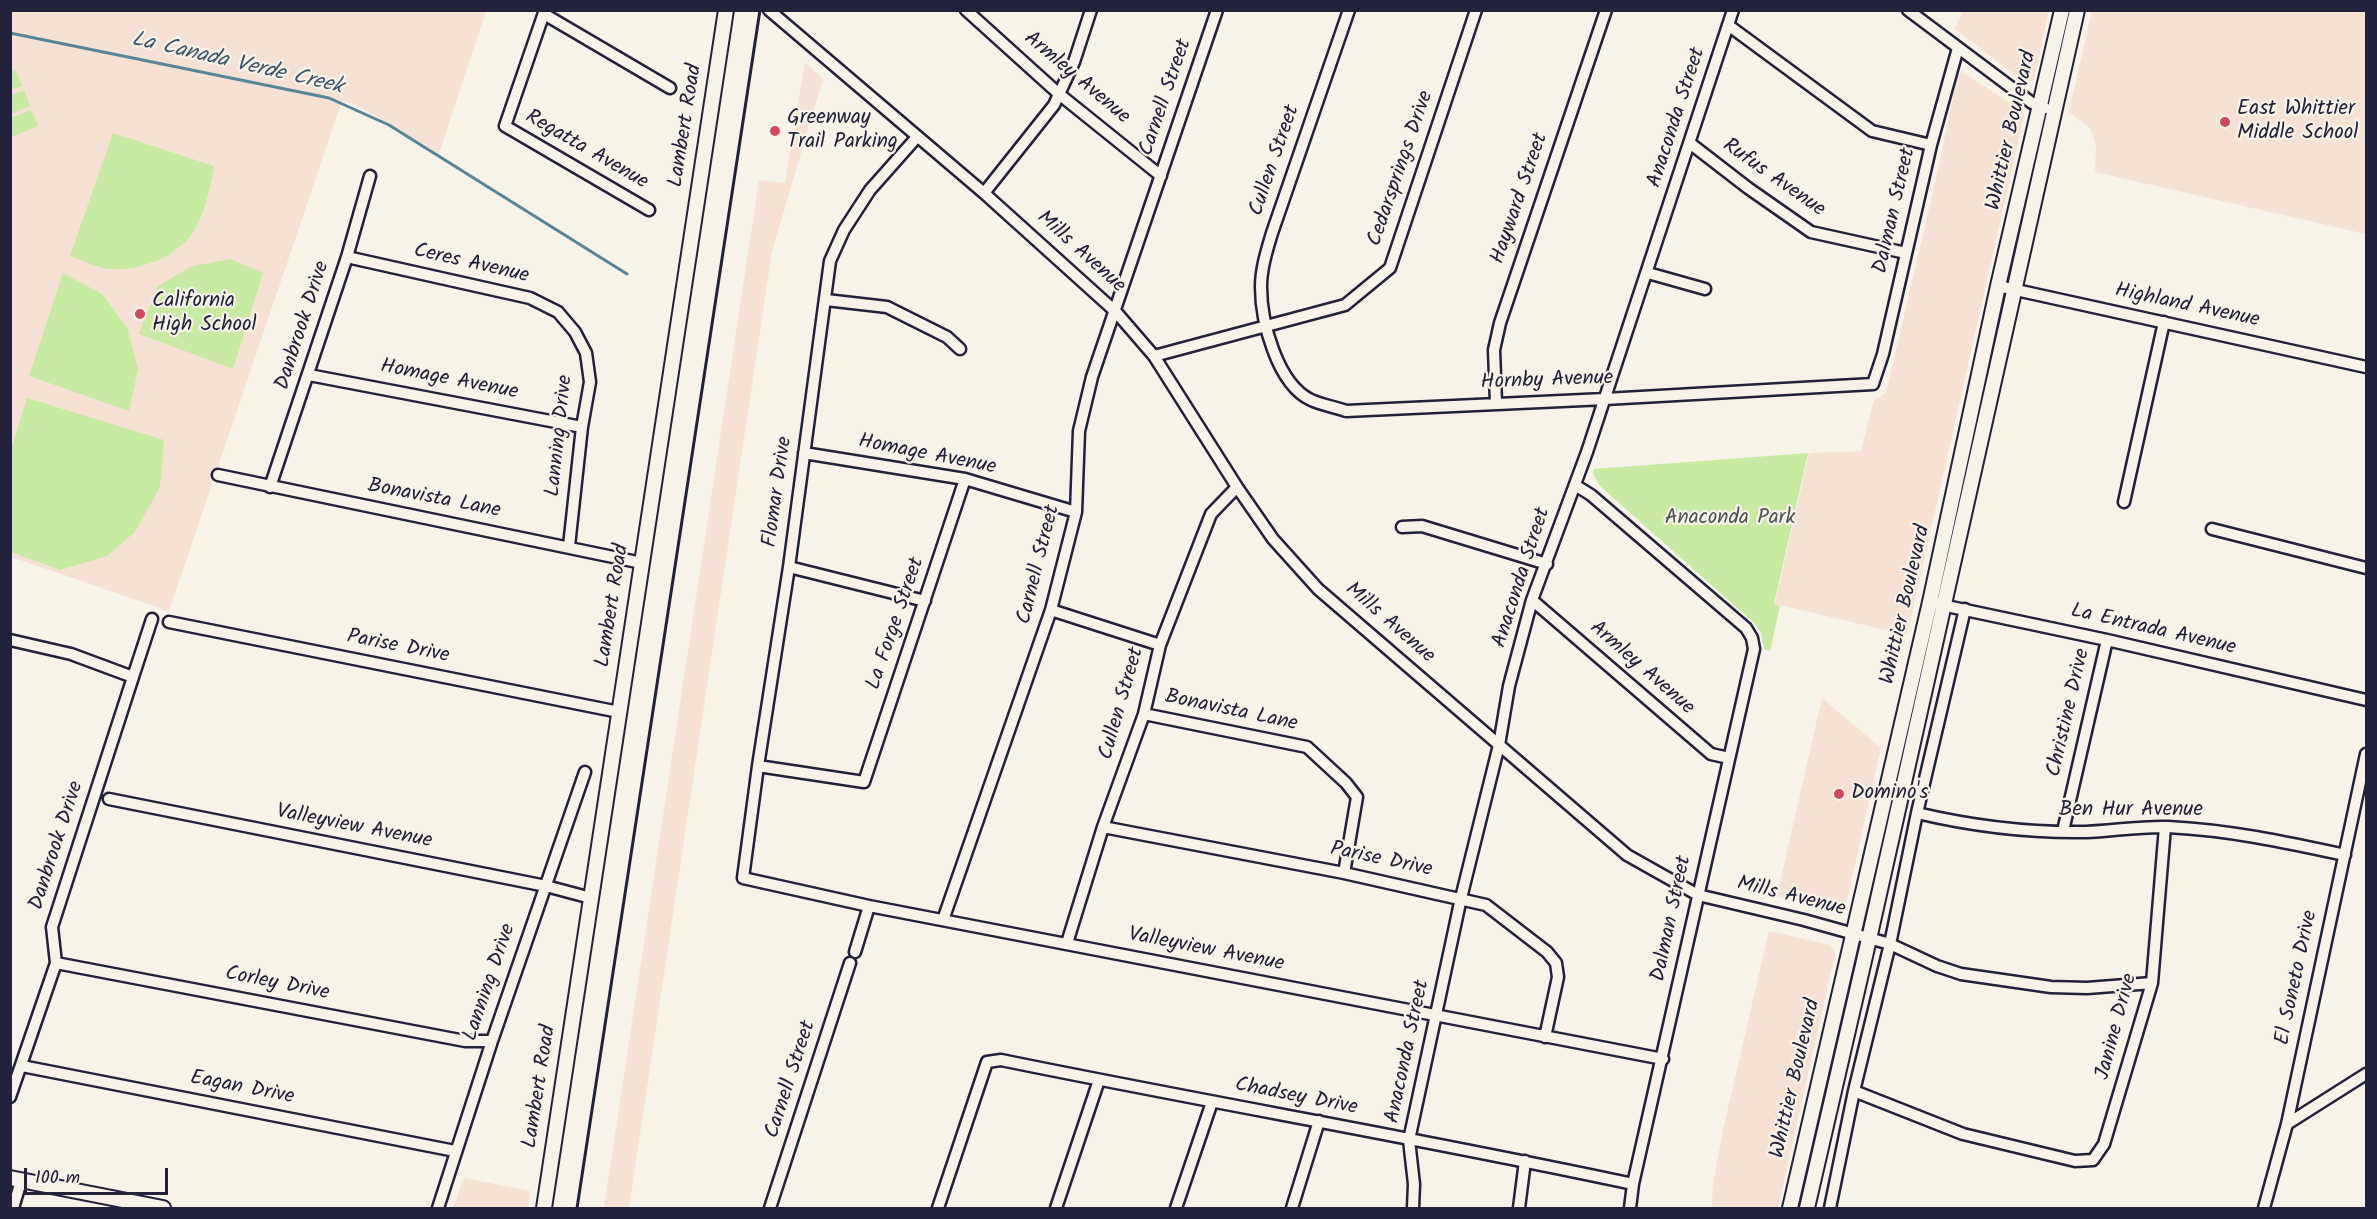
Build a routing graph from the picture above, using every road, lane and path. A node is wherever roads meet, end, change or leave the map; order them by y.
1 (726, 10) edge
2 (769, 10) edge
3 (966, 10) edge
4 (1091, 10) edge
5 (1217, 10) edge
6 (1349, 10) edge
7 (1476, 10) edge
8 (1606, 10) edge
9 (1733, 10) edge
10 (2062, 10) edge
11 (2077, 10) edge
12 (1908, 11) edge
13 (545, 12) edge
14 (1728, 25) junction
15 (1958, 48) junction
16 (670, 88) dead end
17 (1059, 94) junction
18 (2040, 106) junction
19 (2054, 110) junction
20 (917, 137) junction
21 (1691, 144) junction
22 (1931, 146) junction
23 (370, 176) dead end
24 (1161, 176) junction
25 (984, 193) junction
26 (649, 210) dead end
27 (1906, 253) junction
28 (347, 257) junction
29 (1648, 273) junction
30 (1998, 286) junction
31 (1706, 289) dead end
32 (2015, 290) junction
33 (826, 300) junction
34 (1116, 312) junction
35 (2164, 322) junction
36 (1267, 328) junction
37 (575, 332) joint
38 (960, 349) dead end
39 (1154, 357) junction
40 (2367, 368) edge
41 (309, 375) junction
42 (1873, 384) joint
43 (1605, 399) junction
44 (1497, 403) junction
45 (582, 426) junction
46 (804, 453) junction
47 (218, 475) dead end
48 (965, 479) junction
49 (1575, 485) junction
50 (270, 487) junction
51 (1237, 487) junction
52 (2124, 502) dead end
53 (1076, 512) junction
54 (1402, 527) dead end
55 (2212, 529) dead end
56 (568, 546) junction
57 (642, 562) junction
58 (1546, 564) junction
59 (789, 567) junction
60 (2367, 568) edge
61 (1532, 600) junction
62 (925, 601) junction
63 (1930, 602) junction
64 (1944, 605) junction
65 (1051, 609) junction
66 (1965, 609) junction
67 (152, 619) dead end
68 (169, 622) dead end
69 (10, 640) edge
70 (2107, 640) junction
71 (1160, 645) junction
72 (133, 677) junction
73 (2367, 700) edge
74 (619, 712) junction
75 (1144, 714) junction
76 (1499, 745) junction
77 (2367, 754) edge
78 (1729, 758) junction
79 (758, 766) junction
80 (585, 772) dead end
81 (109, 799) dead end
82 (1917, 813) junction
83 (1103, 827) junction
84 (2165, 827) junction
85 (2063, 831) junction
86 (2345, 855) junction
87 (1344, 873) junction
88 (743, 878) joint
89 (546, 886) junction
90 (1698, 895) junction
91 (591, 898) junction
92 (1461, 898) junction
93 (869, 906) junction
94 (943, 920) junction
95 (1852, 934) junction
96 (1869, 939) junction
97 (1066, 943) junction
98 (1890, 944) junction
99 (56, 963) junction
100 (2152, 983) junction
101 (1437, 1016) junction
102 (1545, 1037) junction
103 (492, 1041) junction
104 (1663, 1059) junction
105 (22, 1066) junction
106 (2367, 1074) edge
107 (1099, 1080) junction
108 (1854, 1091) junction
109 (10, 1097) edge
110 (1212, 1102) junction
111 (1319, 1121) junction
112 (2287, 1124) junction
113 (1409, 1140) junction
114 (455, 1151) junction
115 (1525, 1161) junction
116 (16, 1180) edge
117 (1633, 1184) junction
118 (13, 1209) edge
119 (164, 1209) edge
120 (438, 1209) edge
121 (544, 1209) edge
122 (770, 1209) edge
123 (938, 1209) edge
124 (1056, 1209) edge
125 (1176, 1209) edge
126 (1292, 1209) edge
127 (1413, 1209) edge
128 (1520, 1209) edge
129 (1630, 1209) edge
130 (1790, 1209) edge
131 (1807, 1209) edge
132 (1830, 1209) edge
133 (2264, 1209) edge

1 - 57 main road, Lambert Road
2 - 20 street, Mills Avenue
3 - 17 street, Armley Avenue
4 - 17 street
5 - 24 street, Carnell Street
6 - 36 street, Cullen Street
7 - 36 street, Cedarsprings Drive
8 - 44 street, Hayward Street
9 - 14 street, Anaconda Street
10 - 18 main road, Whittier Boulevard
11 - 19 main road, Whittier Boulevard
12 - 15 street
13 - 16 street
13 - 26 street, Regatta Avenue
14 - 21 street, Anaconda Street
14 - 22 street
15 - 18 street
15 - 22 street, Dalman Street
17 - 24 street, Armley Avenue
17 - 25 street
18 - 19 street
18 - 30 main road, Whittier Boulevard
19 - 32 main road, Whittier Boulevard
20 - 25 street, Mills Avenue
20 - 33 street, Flomar Drive
21 - 27 street, Rufus Avenue
21 - 29 street, Anaconda Street
22 - 27 street, Dalman Street
23 - 28 street, Danbrook Drive
24 - 34 street, Carnell Street
25 - 34 street, Mills Avenue
27 - 42 street, Dalman Street
28 - 37 street, Ceres Avenue
28 - 41 street, Danbrook Drive
29 - 31 street
29 - 43 street, Anaconda Street
30 - 32 street, Highland Avenue
30 - 63 main road, Whittier Boulevard
32 - 35 street, Highland Avenue
32 - 64 main road, Whittier Boulevard
33 - 38 street
33 - 46 street, Flomar Drive
34 - 39 street, Mills Avenue
34 - 53 street, Carnell Street
35 - 40 street, Highland Avenue
35 - 52 street
36 - 39 street, Cedarsprings Drive
36 - 44 street, Hornby Avenue
37 - 45 street, Lanning Drive
39 - 51 street, Mills Avenue
41 - 45 street, Homage Avenue
41 - 50 street, Danbrook Drive
42 - 43 street, Hornby Avenue
43 - 44 street, Hornby Avenue
43 - 49 street, Anaconda Street
45 - 56 street, Lanning Drive
46 - 48 street, Homage Avenue
46 - 59 street, Flomar Drive
47 - 50 street, Bonavista Lane
48 - 53 street, Homage Avenue
48 - 62 street, La Forge Street
49 - 58 street, Anaconda Street
49 - 78 street, Dalman Street
50 - 56 street, Bonavista Lane
51 - 71 street, Cullen Street
51 - 76 street, Mills Avenue
53 - 65 street, Carnell Street
54 - 58 street
55 - 60 street
56 - 57 street, Bonavista Lane
57 - 74 main road, Lambert Road
58 - 61 street, Anaconda Street
59 - 62 street
59 - 79 street, Flomar Drive
61 - 76 street, Anaconda Street
61 - 78 street, Armley Avenue
62 - 79 street, La Forge Street
63 - 64 street, La Entrada Avenue
63 - 95 main road, Whittier Boulevard
64 - 66 street, La Entrada Avenue
64 - 96 main road, Whittier Boulevard
65 - 71 street
65 - 94 street, Carnell Street
66 - 70 street, La Entrada Avenue
66 - 82 street
67 - 72 street
68 - 74 street, Parise Drive
69 - 72 street
70 - 73 street, La Entrada Avenue
70 - 85 street, Christine Drive
71 - 75 street, Cullen Street
72 - 99 street, Danbrook Drive
74 - 91 main road, Lambert Road
75 - 83 street, Cullen Street
75 - 87 street, Bonavista Lane
76 - 90 street, Mills Avenue
76 - 92 street, Anaconda Street
77 - 86 street, El Soneto Drive
78 - 90 street, Dalman Street
79 - 88 street, Flomar Drive
80 - 89 street, Lanning Drive
81 - 89 street, Valleyview Avenue
82 - 85 street, Ben Hur Avenue
82 - 98 street
83 - 87 street, Parise Drive
83 - 97 street, Cullen Street
84 - 85 street, Ben Hur Avenue
84 - 86 street, Ben Hur Avenue
84 - 100 street, Janine Drive
86 - 112 street, El Soneto Drive
87 - 92 street, Parise Drive
88 - 93 street, Valleyview Avenue
89 - 91 street, Valleyview Avenue
89 - 103 street, Lanning Drive
90 - 95 street, Mills Avenue
90 - 104 street, Dalman Street
91 - 121 main road, Lambert Road
92 - 101 street, Anaconda Street
92 - 102 street, Parise Drive
93 - 94 street, Valleyview Avenue
93 - 122 street, Carnell Street
94 - 97 street, Valleyview Avenue
95 - 96 street, Mills Avenue
95 - 130 main road, Whittier Boulevard
96 - 98 street, Mills Avenue
96 - 131 main road, Whittier Boulevard
97 - 101 street, Valleyview Avenue
98 - 100 street, Mills Avenue
98 - 108 street
99 - 103 street, Corley Drive
99 - 105 street, Danbrook Drive
100 - 108 street, Janine Drive
101 - 102 street, Valleyview Avenue
101 - 113 street, Anaconda Street
102 - 104 street, Valleyview Avenue
103 - 114 street, Lanning Drive
104 - 117 street, Dalman Street
105 - 109 street, Danbrook Drive
105 - 114 street, Eagan Drive
106 - 112 street
107 - 110 street, Chadsey Drive
107 - 123 street, Chadsey Drive
107 - 124 street
108 - 132 street
110 - 111 street, Chadsey Drive
110 - 125 street
111 - 113 street, Chadsey Drive
111 - 126 street
112 - 133 street, El Soneto Drive
113 - 115 street, Chadsey Drive
113 - 127 street, Anaconda Street
114 - 120 street, Lanning Drive
115 - 117 street, Chadsey Drive
115 - 128 street
116 - 118 street
116 - 119 main road
117 - 129 street, Dalman Street

